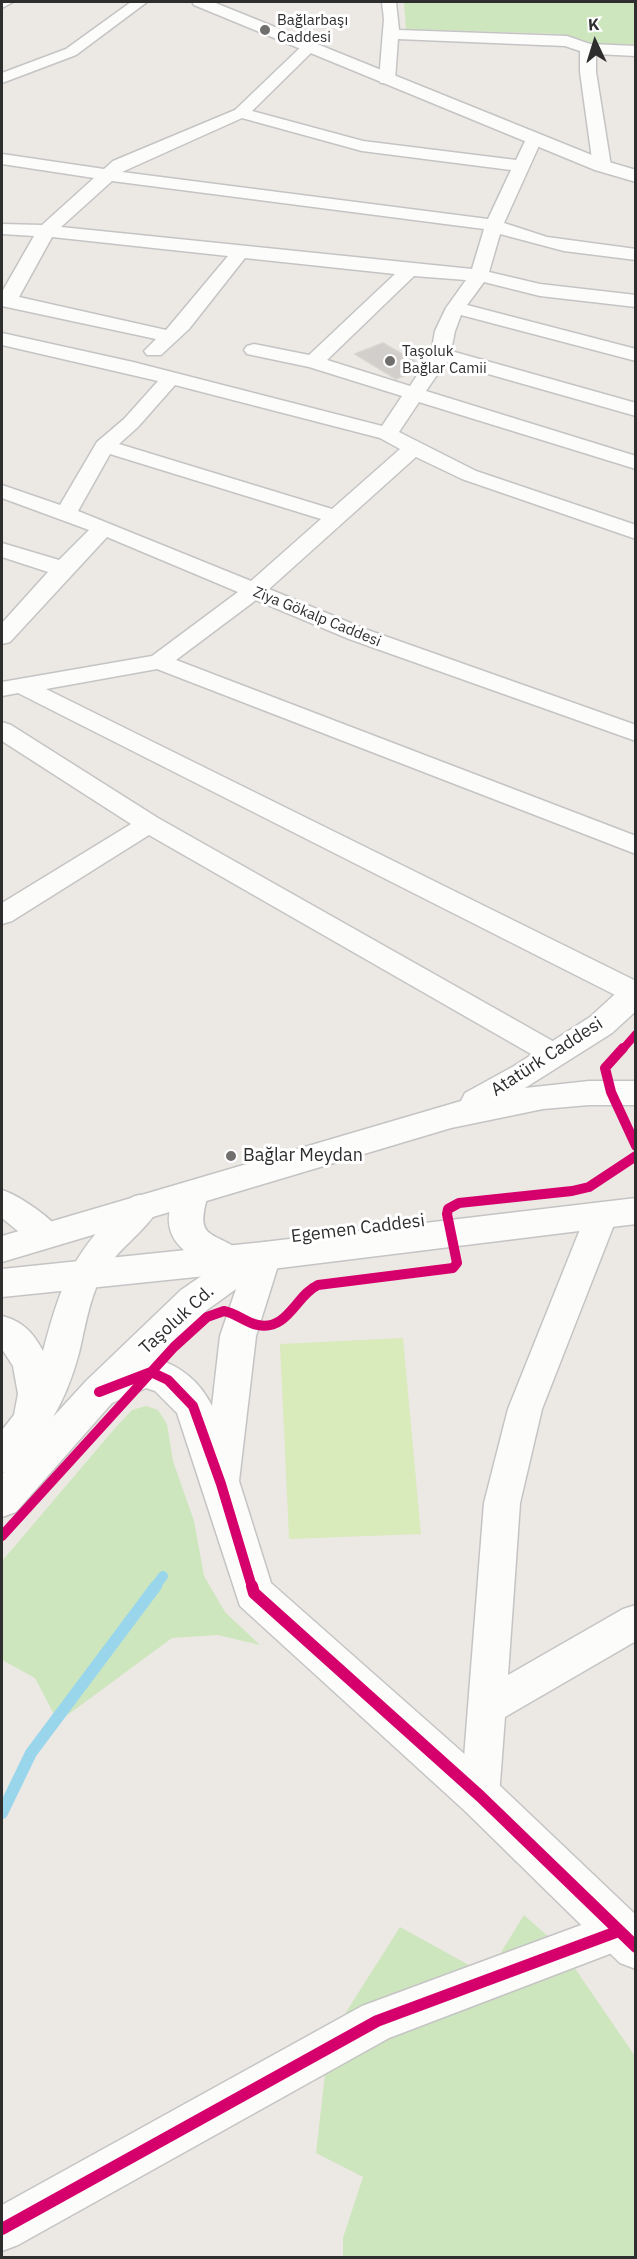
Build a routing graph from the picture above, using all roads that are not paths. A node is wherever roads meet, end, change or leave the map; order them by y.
1 (6, 2) edge
2 (140, 2) edge
3 (200, 2) edge
4 (389, 2) edge
5 (2, 4) edge
6 (391, 34) junction
7 (309, 47) junction
8 (588, 49) junction
9 (636, 51) edge
10 (2, 78) edge
11 (387, 80) junction
12 (241, 113) junction
13 (534, 139) junction
14 (2, 159) edge
15 (519, 166) junction
16 (602, 166) junction
17 (107, 175) junction
18 (636, 177) edge
19 (636, 186) edge
20 (494, 225) junction
21 (2, 229) edge
22 (46, 231) junction
23 (241, 251) junction
24 (636, 255) edge
25 (410, 270) junction
26 (479, 274) junction
27 (2, 299) edge
28 (636, 301) edge
29 (455, 308) junction
30 (168, 336) junction
31 (2, 339) edge
32 (254, 350) dead end
33 (441, 354) junction
34 (636, 355) edge
35 (314, 362) junction
36 (133, 368) junction
37 (171, 378) junction
38 (415, 394) junction
39 (636, 410) edge
40 (387, 434) junction
41 (104, 446) junction
42 (413, 448) junction
43 (636, 463) edge
44 (2, 491) edge
45 (66, 514) junction
46 (336, 517) junction
47 (104, 528) junction
48 (636, 533) edge
49 (2, 550) edge
50 (63, 568) junction
51 (254, 591) junction
52 (6, 626) edge
53 (159, 662) junction
54 (13, 688) edge
55 (2, 730) edge
56 (636, 734) edge
57 (149, 824) junction
58 (636, 846) edge
59 (2, 915) edge
60 (635, 993) edge
61 (555, 1056) junction
62 (636, 1093) edge
63 (454, 1114) junction
64 (191, 1195) junction
65 (2, 1202) edge
66 (143, 1206) junction
67 (636, 1211) edge
68 (601, 1217) junction
69 (46, 1235) junction
70 (2, 1249) edge
71 (264, 1256) junction
72 (229, 1260) junction
73 (86, 1274) junction
74 (2, 1283) edge
75 (2, 1330) edge
76 (99, 1392) junction
77 (27, 1428) junction
78 (2, 1456) edge
79 (221, 1484) junction
80 (2, 1500) edge
81 (636, 1621) edge
82 (487, 1707) junction
83 (480, 1796) junction
84 (627, 1939) edge
85 (2, 2229) edge

1 - 5 street
2 - 10 street
3 - 7 street
4 - 6 street
6 - 8 street
6 - 11 street
7 - 11 street
7 - 12 street
8 - 9 street
8 - 16 street
11 - 13 street
12 - 15 street
12 - 17 street
13 - 15 street
13 - 16 street
14 - 17 street
15 - 20 street
16 - 18 street
16 - 19 street
17 - 20 street
17 - 22 street
20 - 24 street
20 - 26 street
21 - 22 street
22 - 23 street
22 - 27 street
23 - 25 street
23 - 30 street
25 - 26 street
25 - 35 street
26 - 28 street
26 - 29 street
27 - 30 street
29 - 33 street
29 - 34 street
30 - 36 street
31 - 36 street
32 - 35 street
33 - 38 street
33 - 39 street
35 - 38 street
36 - 37 street
37 - 40 street
37 - 41 street
38 - 40 street
38 - 43 street
40 - 42 street
41 - 45 street
41 - 46 street
42 - 46 street
42 - 48 street
44 - 45 street, Ziya Gökalp Caddesi
45 - 47 street, Ziya Gökalp Caddesi
46 - 51 street
47 - 50 street
47 - 51 street, Ziya Gökalp Caddesi
49 - 50 street
50 - 52 street
51 - 53 street
51 - 56 street, Ziya Gökalp Caddesi
53 - 54 street
53 - 58 street
54 - 60 street
55 - 57 street
57 - 59 street
57 - 61 street
60 - 61 street, Atatürk Caddesi
61 - 63 street, Atatürk Caddesi
62 - 63 street
63 - 64 street
64 - 66 street
64 - 72 street
65 - 69 street
66 - 69 street
66 - 73 street
67 - 68 street, Egemen Caddesi
68 - 71 street, Egemen Caddesi
68 - 82 street
69 - 70 street
71 - 72 street, Egemen Caddesi
71 - 76 street, Taşoluk Cd.
71 - 79 street
72 - 73 street, Egemen Caddesi
73 - 74 street, Egemen Caddesi
73 - 77 street
75 - 77 street
76 - 79 street
76 - 80 street, Taşoluk Cd.
77 - 78 street
79 - 83 street
81 - 82 street
82 - 83 street
83 - 84 street
84 - 85 street

